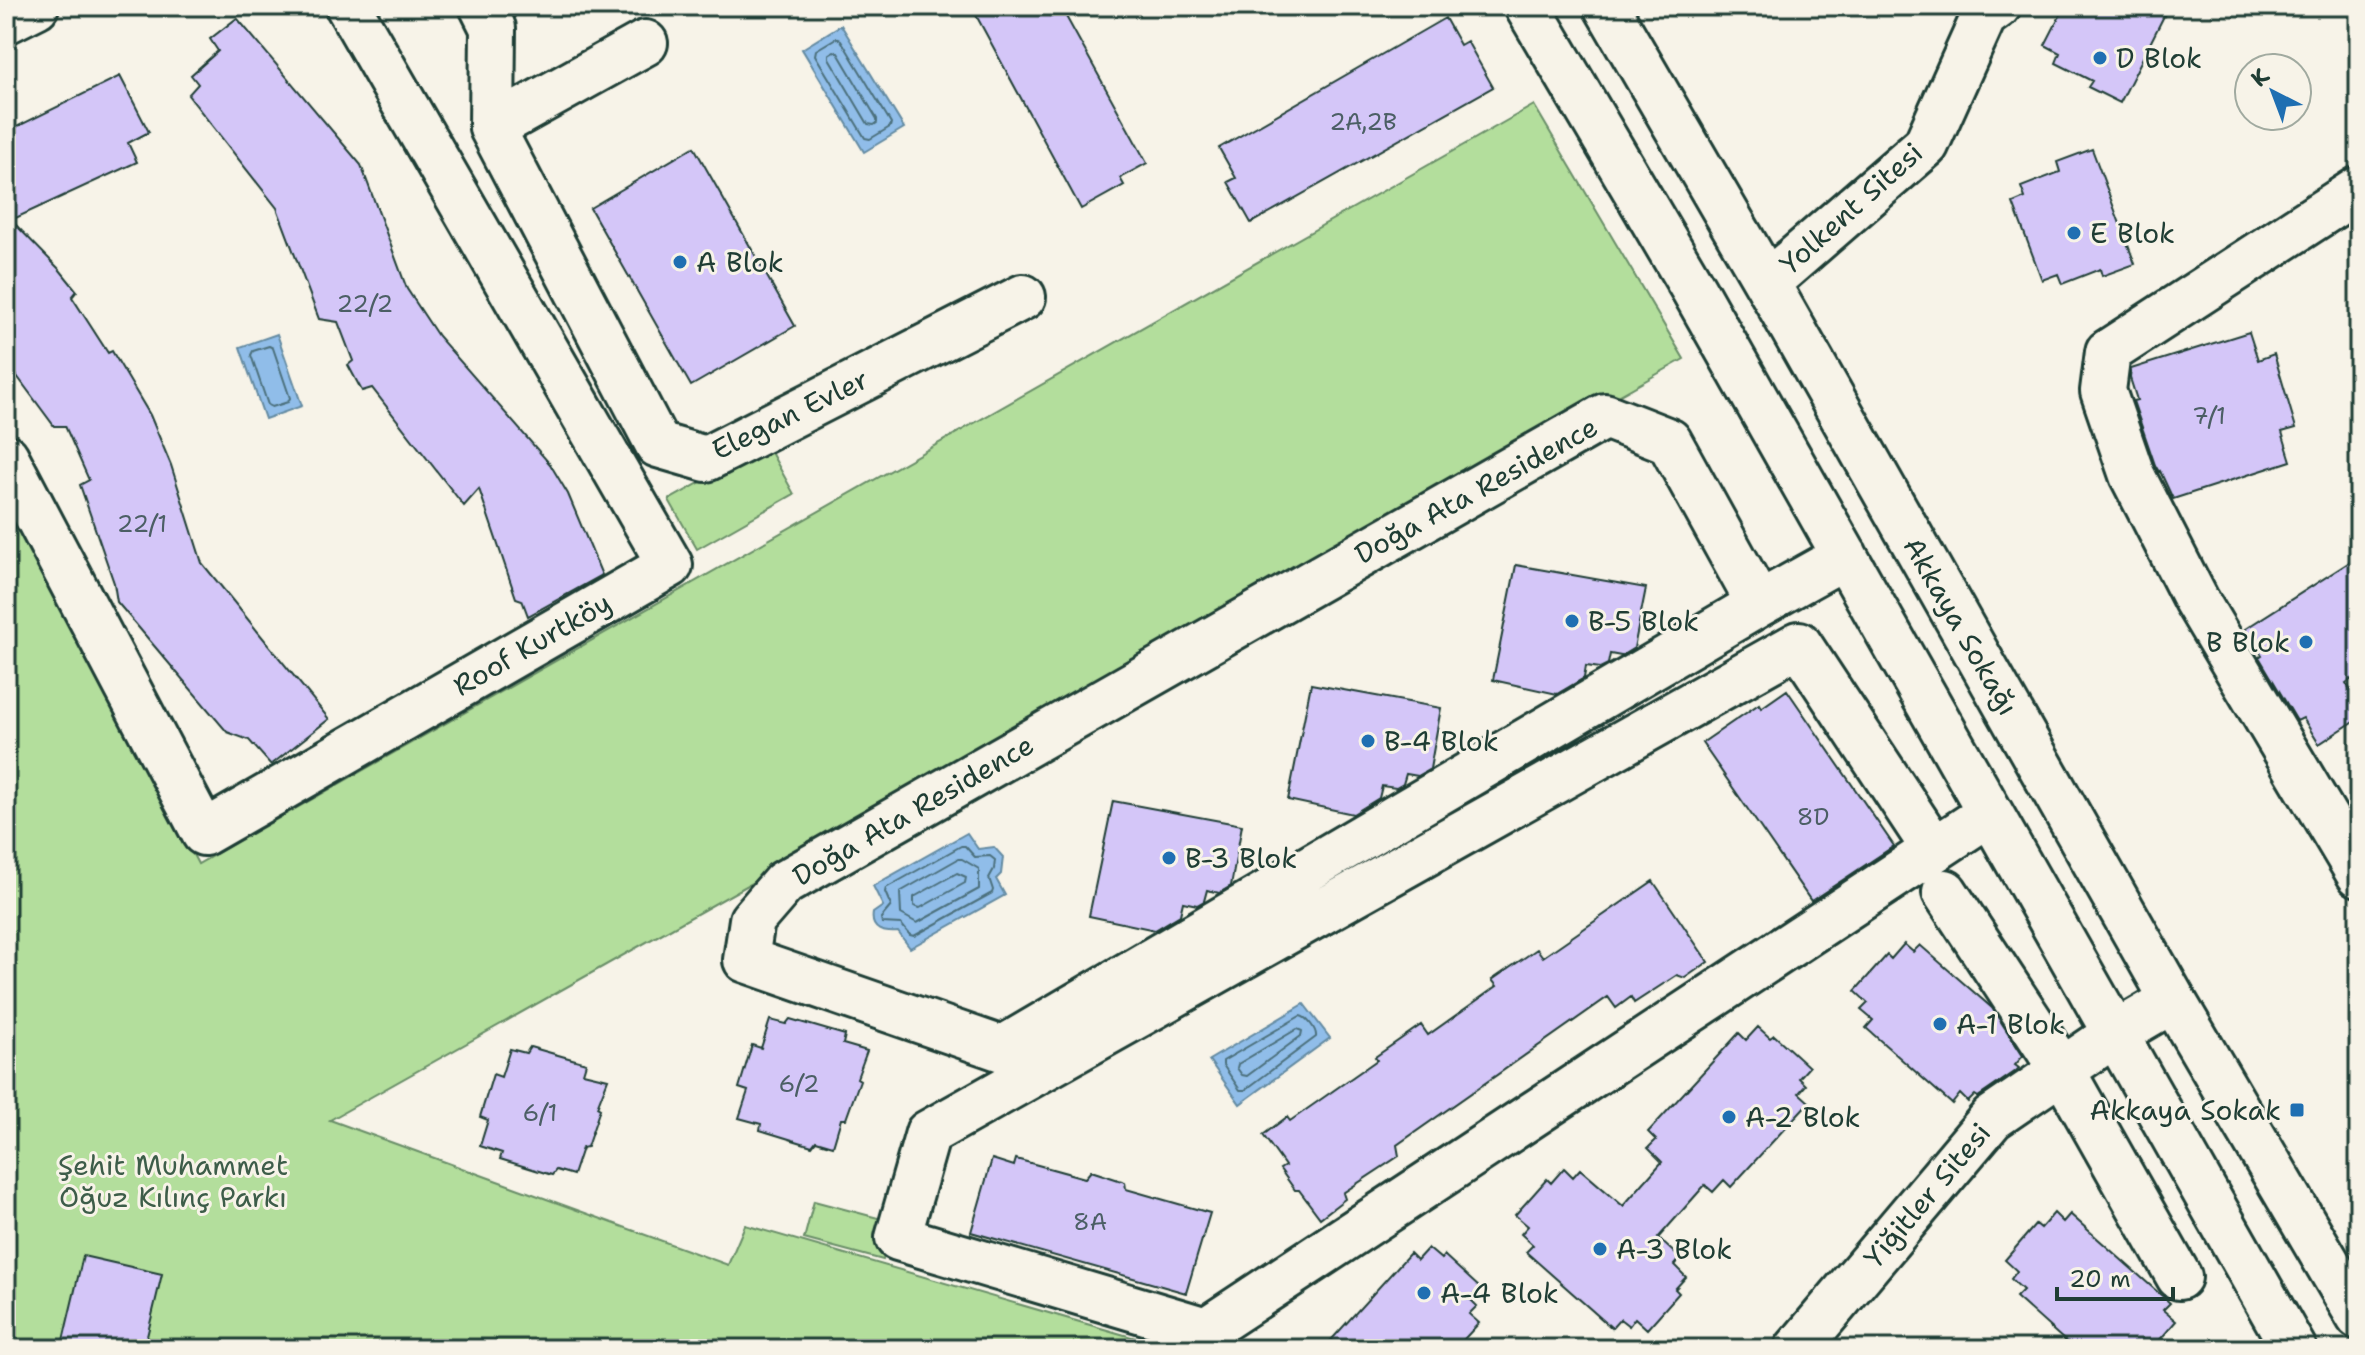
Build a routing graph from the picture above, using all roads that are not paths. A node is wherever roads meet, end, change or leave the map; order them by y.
1 (36, 6) edge
2 (348, 6) edge
3 (482, 6) edge
4 (1527, 6) edge
5 (1606, 6) edge
6 (1998, 6) edge
7 (6, 21) edge
8 (645, 43) dead end
9 (492, 128) junction
10 (2359, 189) edge
11 (1758, 268) junction
12 (1694, 290) junction
13 (1023, 297) dead end
14 (6, 457) edge
15 (1845, 556) junction
16 (1759, 604) junction
17 (1990, 813) junction
18 (1934, 849) junction
19 (2359, 874) edge
20 (1945, 892) dead end
21 (2173, 1000) junction
22 (2115, 1034) junction
23 (2062, 1070) junction
24 (2179, 1277) dead end
25 (2359, 1317) edge
26 (1797, 1349) edge
27 (2294, 1349) edge

1 - 7 street
2 - 14 street, Roof Kurtköy
3 - 9 street, Elegan Evler
4 - 12 street
5 - 11 street, Akkaya Sokağı
6 - 11 street, Yolkent Sitesi
8 - 9 street
9 - 13 street, Elegan Evler
10 - 19 street
11 - 12 street
11 - 21 street, Akkaya Sokağı
12 - 15 street
15 - 16 street, Doğa Ata Residence
15 - 17 street
16 - 16 street, Doğa Ata Residence
17 - 18 street
17 - 22 street
18 - 18 street
20 - 23 street
21 - 22 street
21 - 25 street, Akkaya Sokağı
22 - 23 street, Yiğitler Sitesi
22 - 27 street
23 - 24 street
23 - 26 street, Yiğitler Sitesi

